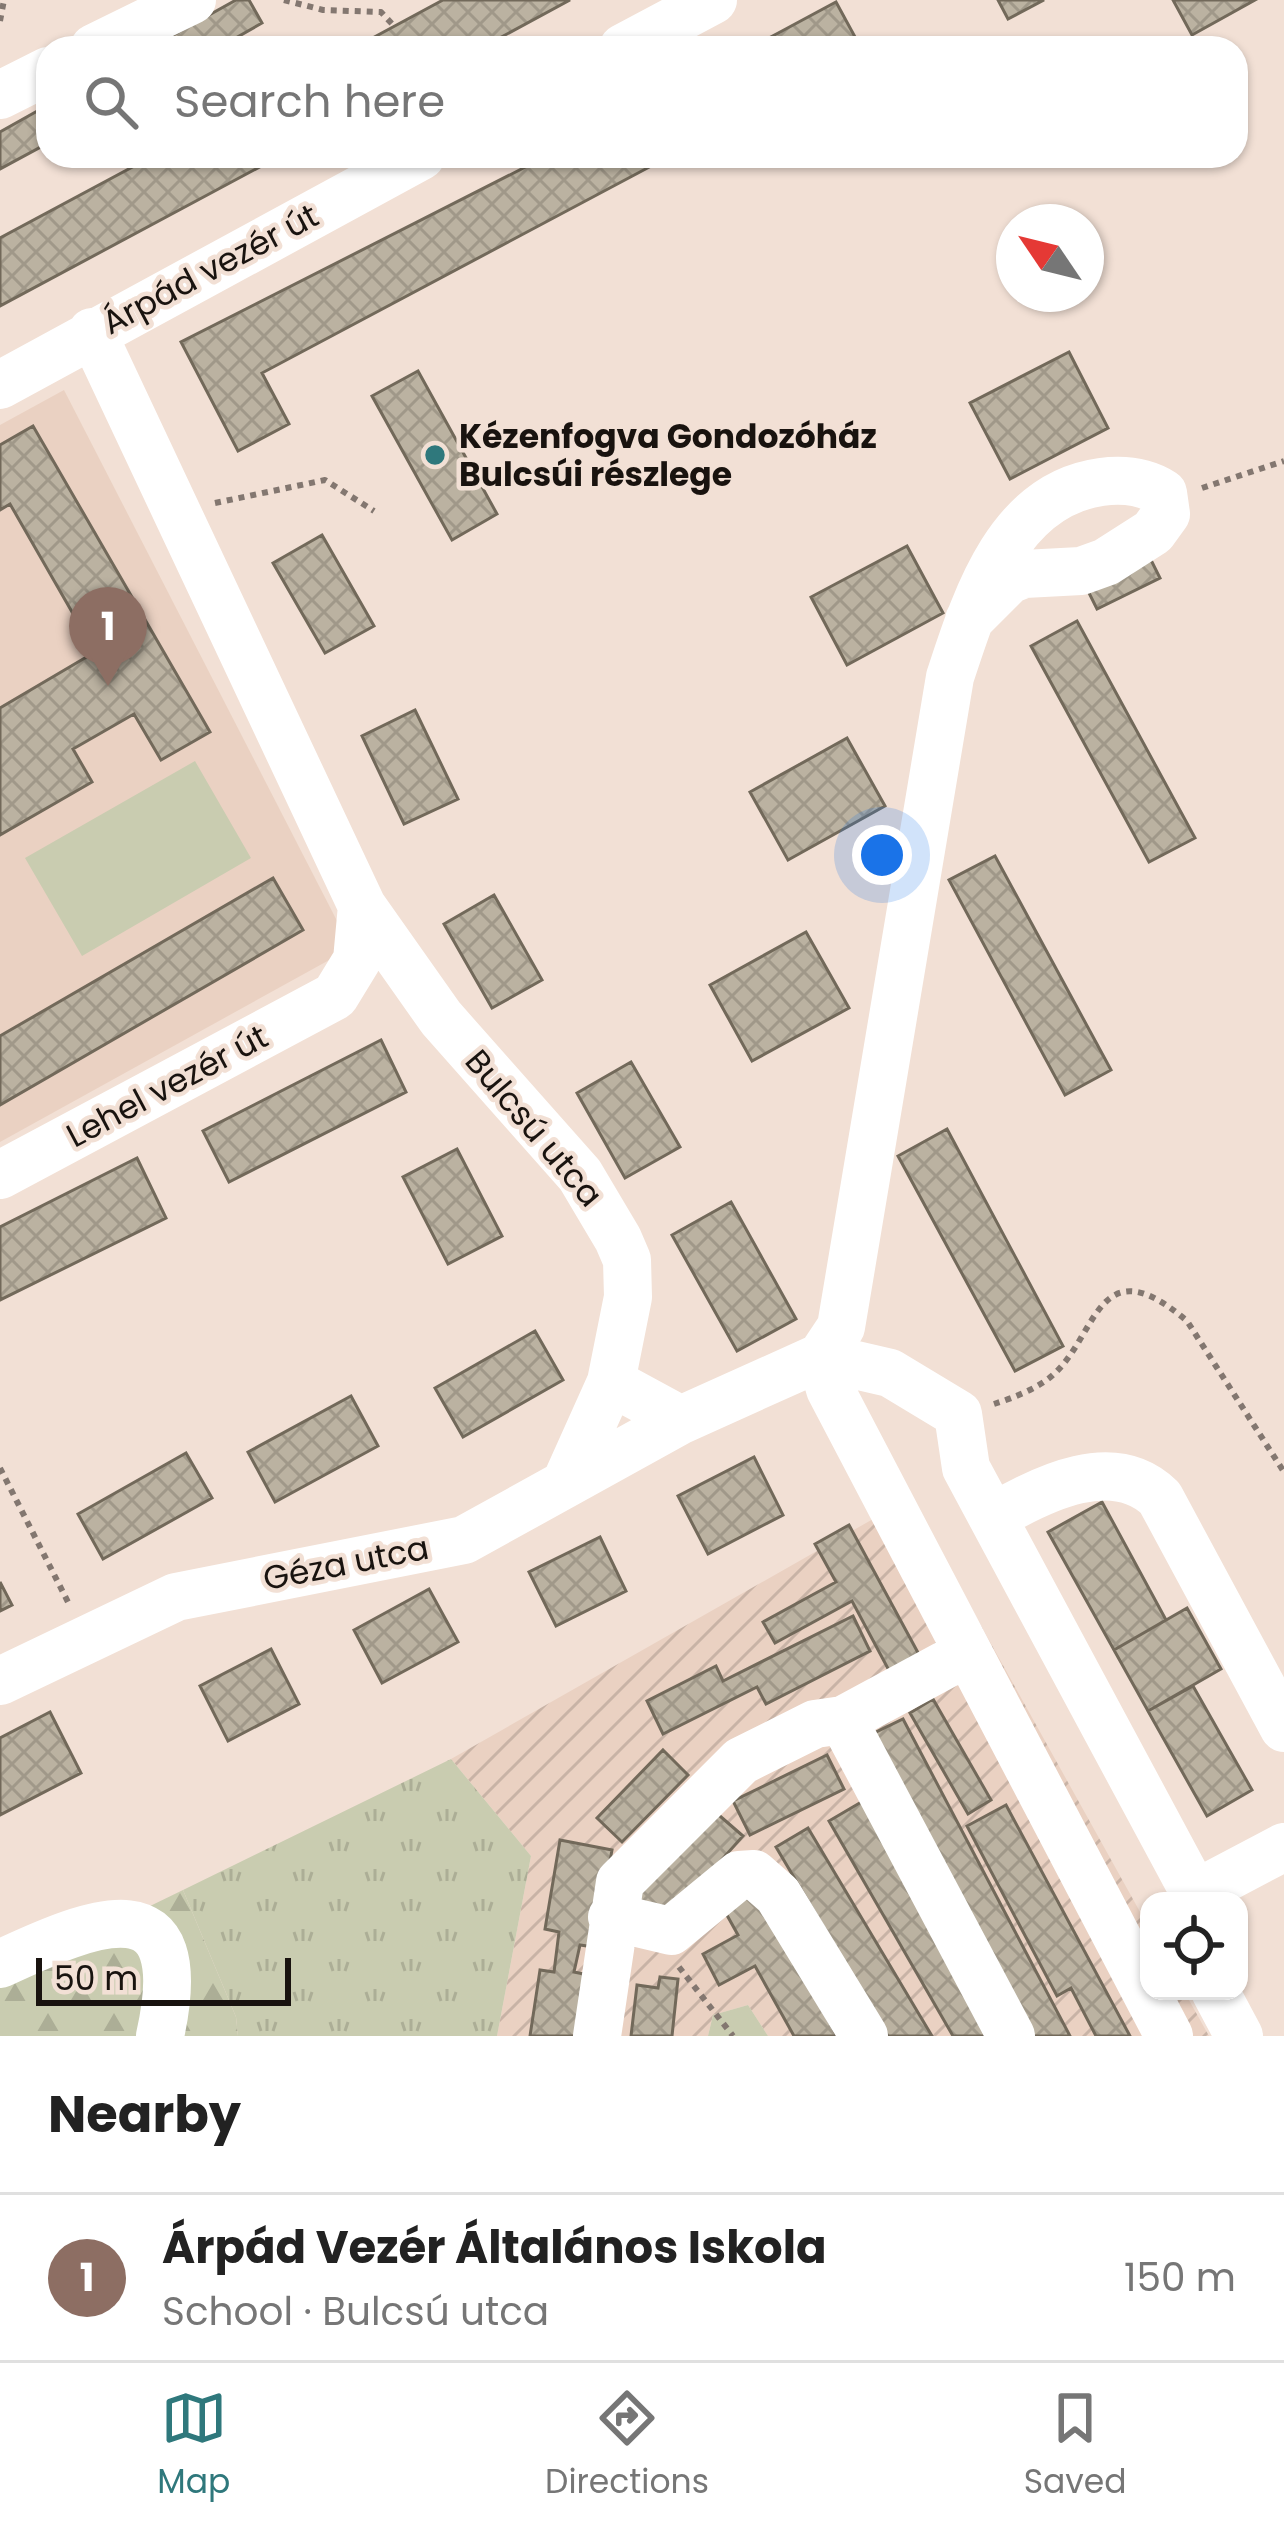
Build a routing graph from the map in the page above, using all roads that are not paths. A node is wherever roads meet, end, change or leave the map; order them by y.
1 (192, 0) edge
2 (713, 0) edge
3 (118, 36) edge
4 (646, 36) edge
5 (36, 77) edge
6 (0, 95) edge
7 (399, 168) edge
8 (92, 332) junction
9 (0, 385) edge
10 (969, 620) junction
11 (362, 906) junction
12 (335, 996) junction
13 (441, 1018) junction
14 (0, 1175) edge
15 (821, 1358) junction
16 (611, 1382) junction
17 (681, 1420) junction
18 (567, 1480) junction
19 (995, 1516) junction
20 (968, 1653) junction
21 (0, 1681) edge
22 (843, 1720) junction
23 (1284, 1728) edge
24 (1284, 1847) edge
25 (1185, 1892) edge
26 (1199, 1892) edge
27 (630, 1922) junction
28 (0, 1964) edge
29 (1220, 2000) edge
30 (160, 2036) edge
31 (597, 2036) edge
32 (864, 2036) edge
33 (1011, 2036) edge
34 (1168, 2036) edge
35 (1238, 2036) edge

1 - 3 street
2 - 4 street
5 - 6 street
7 - 8 street, Árpád vezér út
8 - 9 street, Árpád vezér út
8 - 11 street, Bulcsú utca
10 - 10 street
10 - 15 street
11 - 12 street
11 - 13 street, Bulcsú utca
12 - 13 street
12 - 14 street, Lehel vezér út
13 - 16 street, Bulcsú utca
15 - 17 street
15 - 19 street
15 - 20 street
16 - 17 street
16 - 18 street, Bulcsú utca
17 - 18 street, Géza utca
18 - 21 street, Géza utca
19 - 23 street
19 - 25 street
20 - 22 street
20 - 34 street
22 - 27 street
22 - 33 street
24 - 26 street
27 - 31 street
27 - 32 street
28 - 30 street
29 - 35 street

